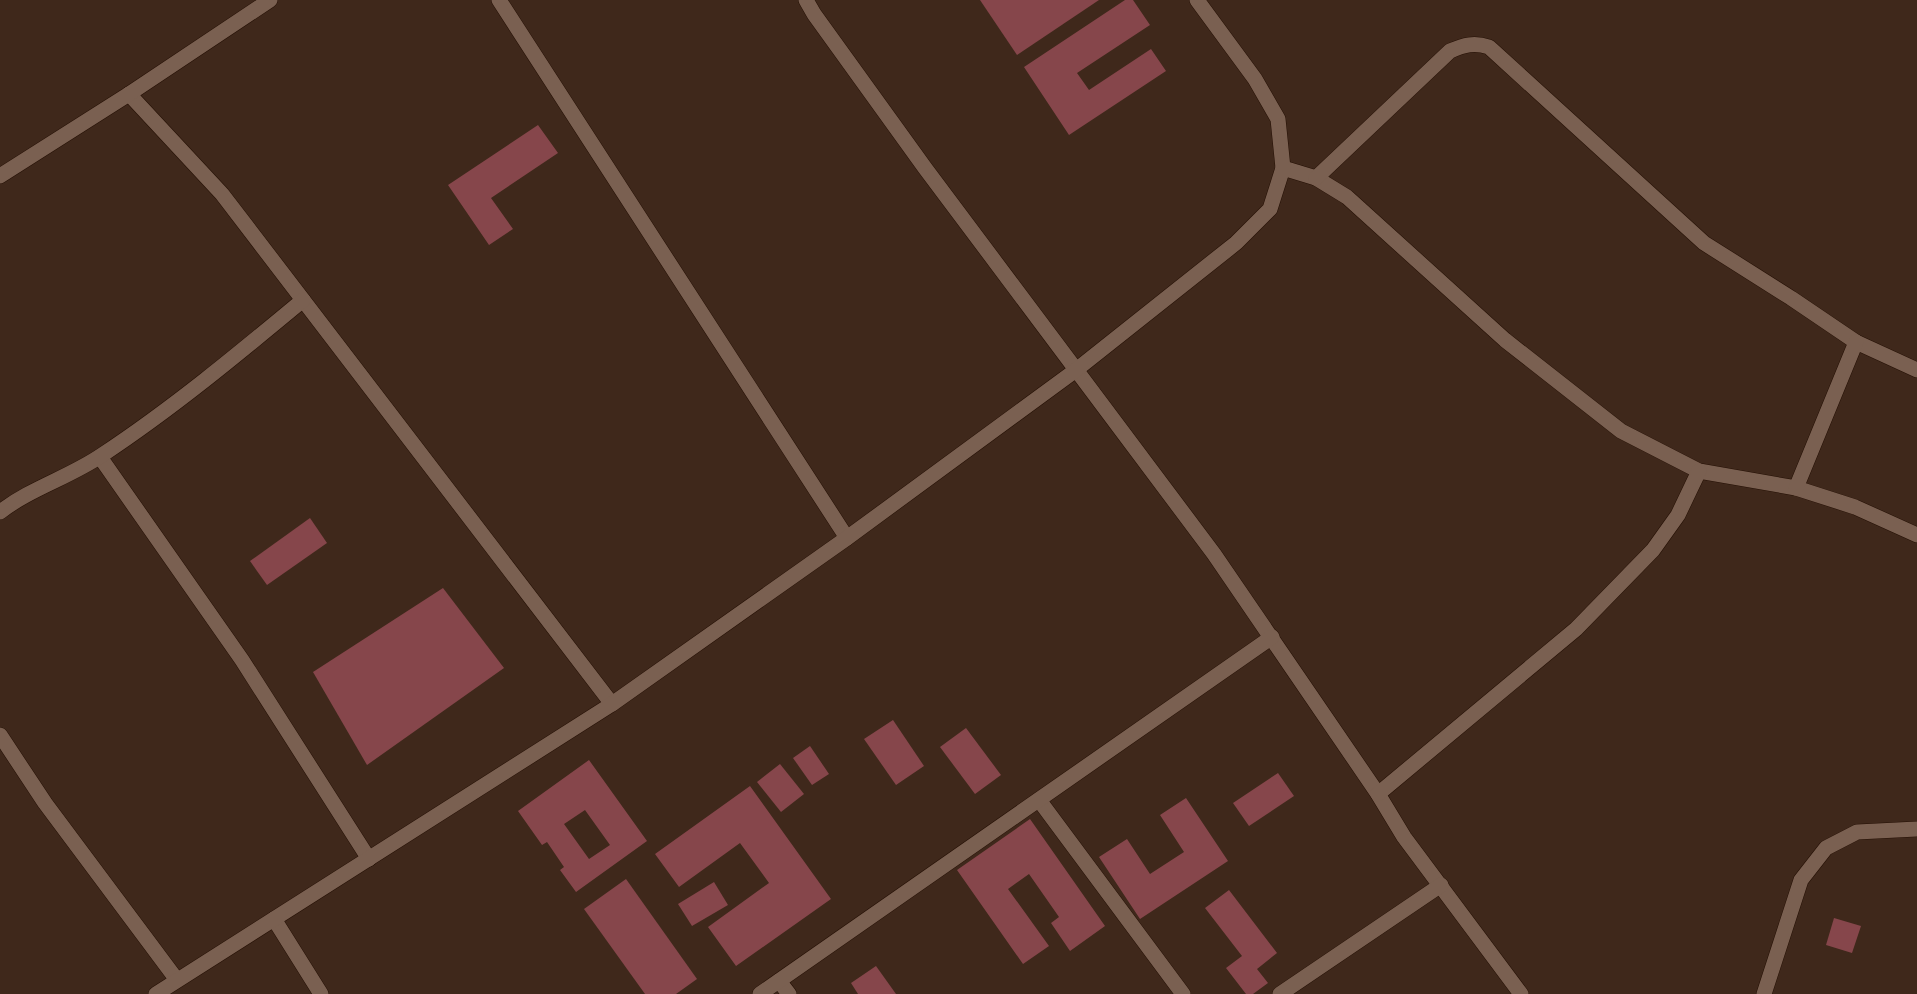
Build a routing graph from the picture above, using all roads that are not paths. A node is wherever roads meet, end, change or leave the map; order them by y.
1 (270, 0) edge
2 (499, 0) edge
3 (806, 0) edge
4 (1197, 0) edge
5 (129, 94) junction
6 (1283, 168) junction
7 (0, 176) edge
8 (1316, 178) junction
9 (304, 300) junction
10 (1856, 342) junction
11 (1076, 370) junction
12 (1917, 370) edge
13 (100, 457) junction
14 (1699, 471) junction
15 (1796, 488) junction
16 (0, 512) edge
17 (1917, 535) edge
18 (847, 538) junction
19 (1272, 637) junction
20 (612, 704) junction
21 (0, 735) edge
22 (1378, 794) junction
23 (1039, 800) junction
24 (1917, 829) edge
25 (369, 859) junction
26 (1441, 885) junction
27 (274, 919) junction
28 (177, 980) junction
29 (779, 981) junction
30 (156, 994) edge
31 (321, 994) edge
32 (760, 994) edge
33 (789, 994) edge
34 (1183, 994) edge
35 (1280, 994) edge
36 (1521, 994) edge
37 (1764, 994) edge

1 - 5 street
2 - 18 street
3 - 11 street
4 - 6 street
5 - 7 street
5 - 9 street
6 - 8 street
6 - 11 street
8 - 10 street
8 - 14 street
9 - 13 street
9 - 20 street
10 - 12 street
10 - 15 street
11 - 18 street
11 - 19 street
13 - 16 street
13 - 25 street
14 - 15 street
14 - 22 street
15 - 17 street
18 - 20 street
19 - 22 street
19 - 23 street
20 - 25 street
21 - 28 street
22 - 26 street
23 - 29 street
23 - 34 street
24 - 37 street
25 - 27 street
26 - 35 street
26 - 36 street
27 - 28 street
27 - 31 street
28 - 30 street
29 - 32 street
29 - 33 street

